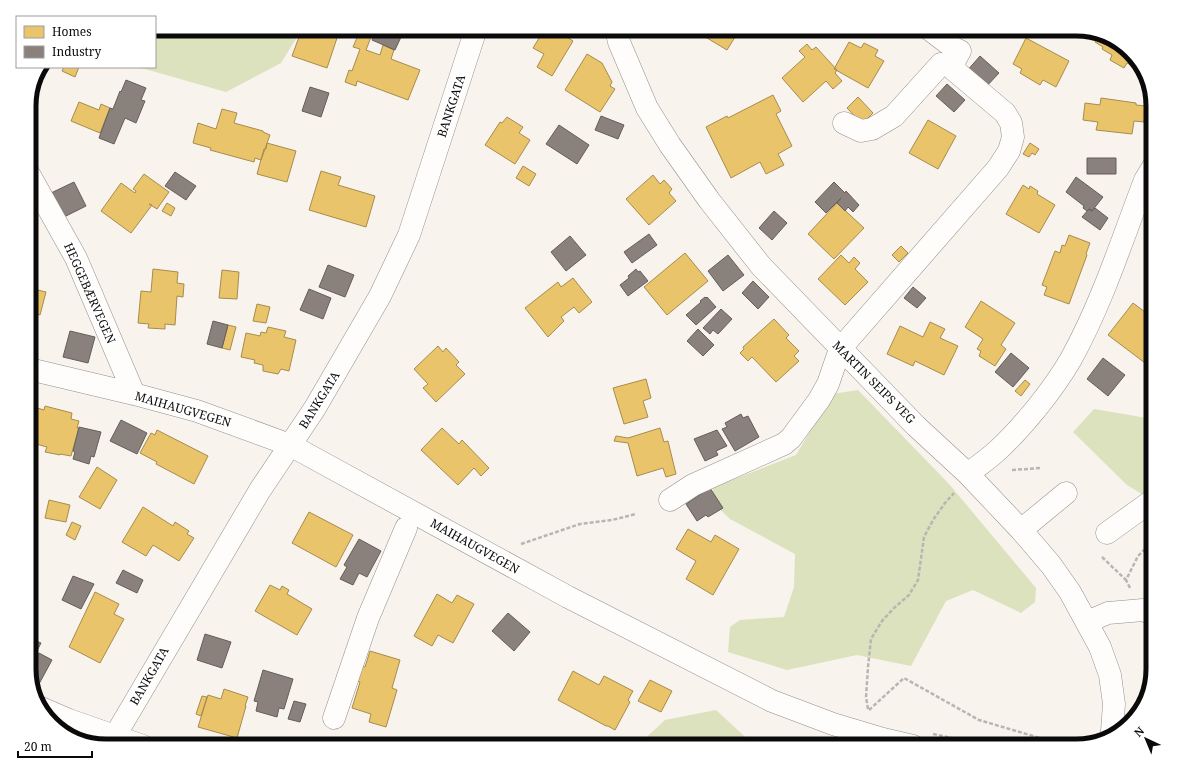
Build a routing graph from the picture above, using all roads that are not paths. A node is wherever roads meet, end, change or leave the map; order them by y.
1 (474, 36) edge
2 (618, 36) edge
3 (938, 36) edge
4 (941, 64) dead end
5 (844, 122) dead end
6 (1146, 178) edge
7 (36, 187) edge
8 (840, 349) junction
9 (36, 371) edge
10 (134, 394) junction
11 (290, 445) junction
12 (962, 481) junction
13 (1066, 493) dead end
14 (670, 500) dead end
15 (1146, 505) edge
16 (406, 528) dead end
17 (1021, 530) junction
18 (1107, 533) road end
19 (1146, 612) edge
20 (1087, 622) junction
21 (53, 713) edge
22 (334, 718) dead end
23 (1112, 729) edge
24 (108, 739) edge
25 (113, 739) edge
26 (872, 739) edge

1 - 11 street, BANKGATA
2 - 8 street, MARTIN SEIPS VEG
3 - 8 street
4 - 5 street
6 - 12 street
7 - 10 street, HEGGEBÆRVEGEN
8 - 12 street, MARTIN SEIPS VEG
8 - 14 street
9 - 10 street, MAIHAUGVEGEN
10 - 11 street, MAIHAUGVEGEN
11 - 25 street, BANKGATA
11 - 26 street, MAIHAUGVEGEN
12 - 17 street, MARTIN SEIPS VEG
13 - 17 street
15 - 18 street
16 - 22 street
17 - 20 street, MARTIN SEIPS VEG
19 - 20 street
20 - 23 street, MARTIN SEIPS VEG
21 - 24 street

